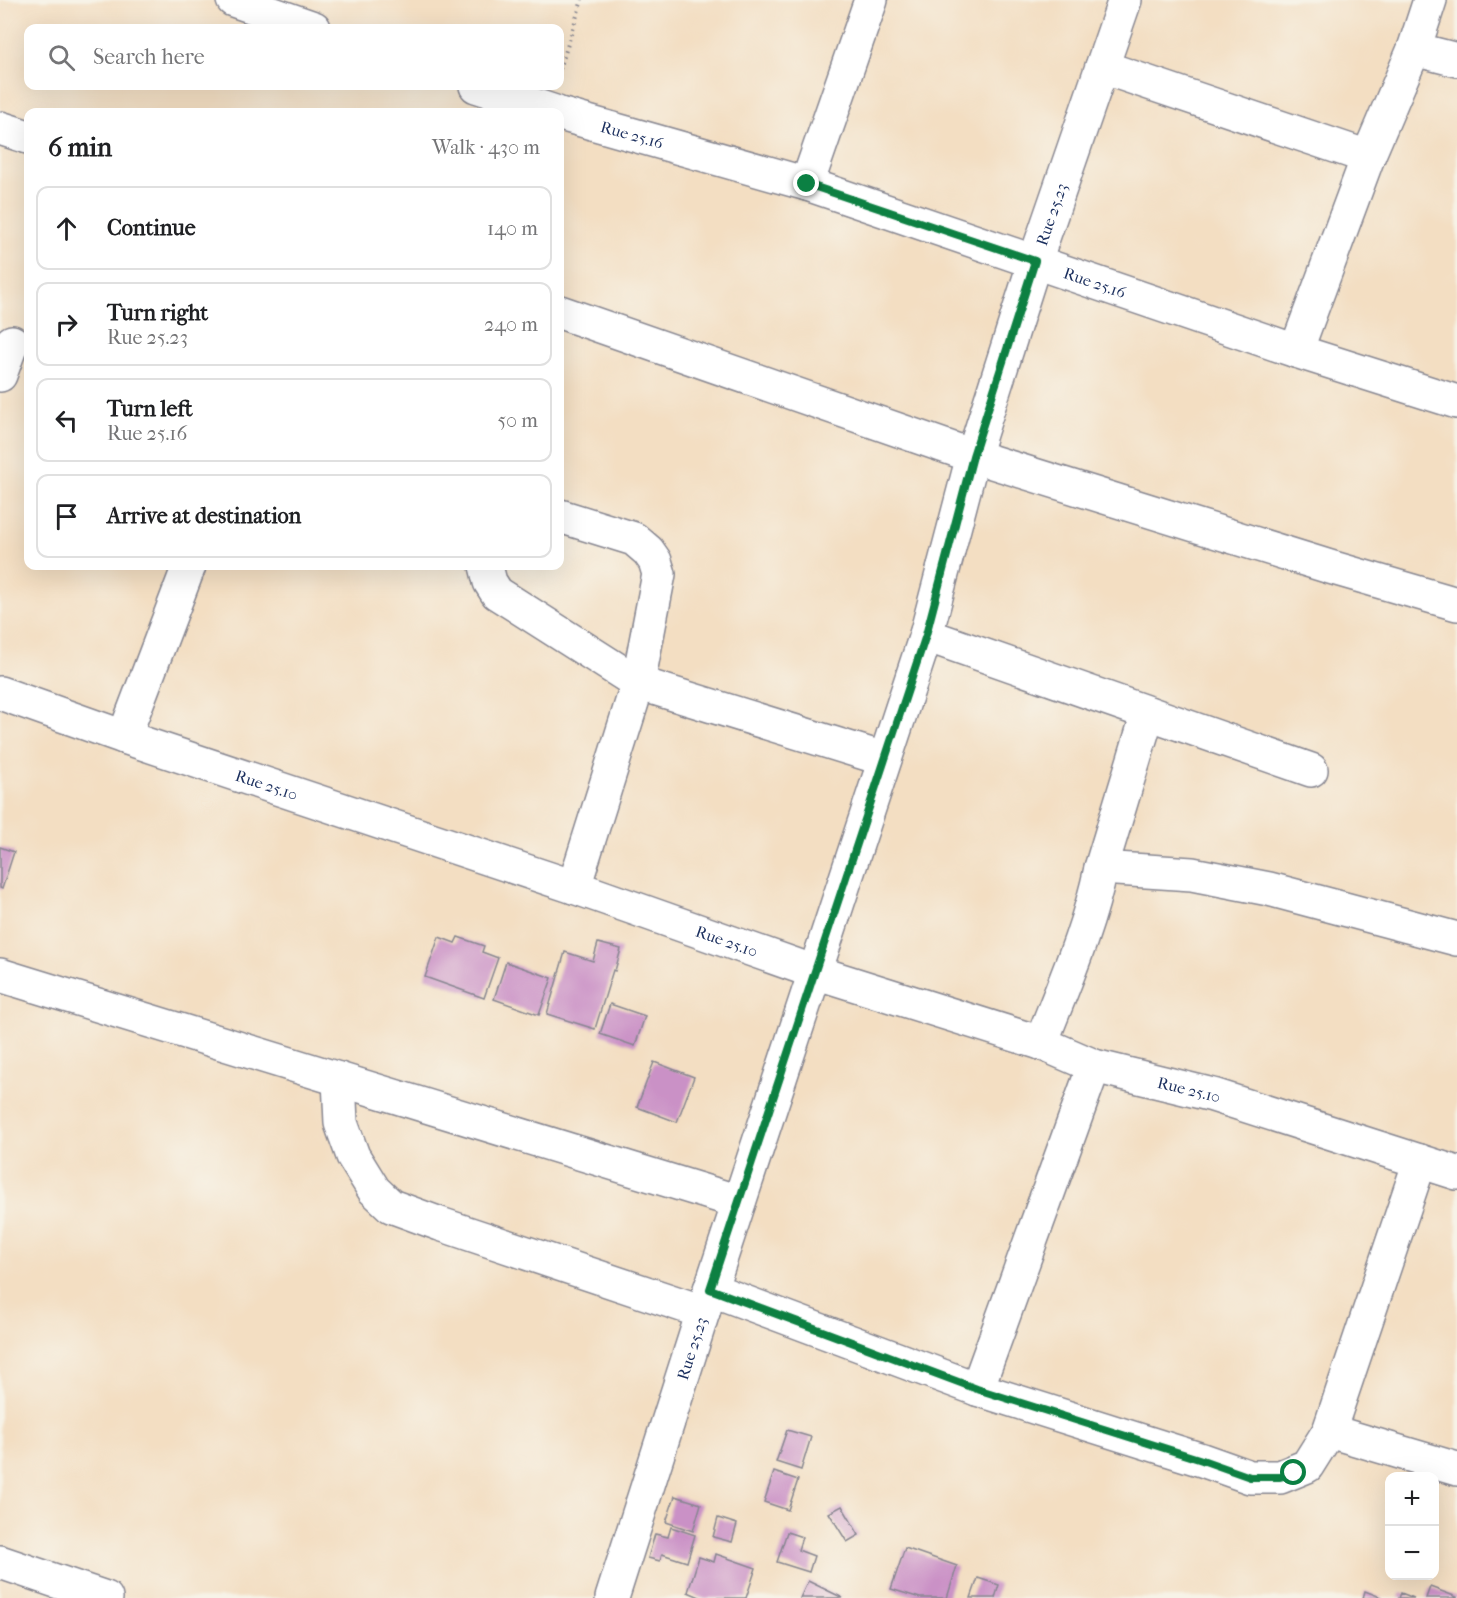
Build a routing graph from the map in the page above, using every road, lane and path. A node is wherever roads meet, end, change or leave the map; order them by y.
1 (233, 0) edge
2 (582, 0) edge
3 (872, 0) edge
4 (1125, 0) edge
5 (1430, 0) edge
6 (302, 24) edge
7 (1414, 49) junction
8 (564, 56) edge
9 (1457, 60) edge
10 (1102, 67) junction
11 (488, 90) edge
12 (540, 108) edge
13 (564, 115) edge
14 (0, 128) edge
15 (24, 136) edge
16 (1368, 157) junction
17 (807, 184) junction
18 (1035, 261) junction
19 (564, 313) edge
20 (13, 342) edge
21 (1296, 351) junction
22 (0, 375) edge
23 (1457, 402) edge
24 (973, 456) junction
25 (564, 517) edge
26 (187, 570) edge
27 (487, 570) edge
28 (1457, 603) edge
29 (926, 635) junction
30 (638, 683) junction
31 (0, 693) edge
32 (1148, 713) junction
33 (124, 737) junction
34 (884, 759) junction
35 (1311, 770) dead end
36 (1101, 868) junction
37 (574, 887) junction
38 (1457, 939) edge
39 (814, 972) junction
40 (0, 975) edge
41 (1041, 1043) junction
42 (1094, 1066) junction
43 (339, 1079) junction
44 (1420, 1161) junction
45 (1457, 1173) edge
46 (739, 1202) junction
47 (706, 1300) junction
48 (977, 1389) junction
49 (1329, 1431) junction
50 (1457, 1469) edge
51 (0, 1562) edge
52 (106, 1598) edge
53 (612, 1598) edge

1 - 6 street
2 - 8 path
3 - 17 street
4 - 10 street, Rue 25.23
5 - 7 street
7 - 9 street
7 - 16 street
10 - 16 street
10 - 18 street, Rue 25.23
11 - 12 street, Rue 25.16
13 - 17 street, Rue 25.16
14 - 15 street
16 - 21 street
17 - 18 street, Rue 25.16
18 - 21 street, Rue 25.16
18 - 24 street, Rue 25.23
19 - 24 street
20 - 22 street
21 - 23 street, Rue 25.16
24 - 28 street
24 - 29 street, Rue 25.23
25 - 30 street
26 - 33 street
27 - 30 street
29 - 32 street
29 - 34 street, Rue 25.23
30 - 34 street
30 - 37 street
31 - 33 street, Rue 25.10
32 - 35 street
32 - 36 street
33 - 37 street, Rue 25.10
34 - 39 street, Rue 25.23
36 - 38 street
36 - 41 street
37 - 39 street, Rue 25.10
39 - 41 street, Rue 25.10
39 - 46 street, Rue 25.23
40 - 43 street
41 - 42 street, Rue 25.10
42 - 44 street, Rue 25.10
42 - 48 street
43 - 46 street
43 - 47 street
44 - 45 street, Rue 25.10
44 - 49 street
46 - 47 street, Rue 25.23
47 - 48 street
47 - 53 street, Rue 25.23
48 - 49 street
49 - 50 street
51 - 52 street

